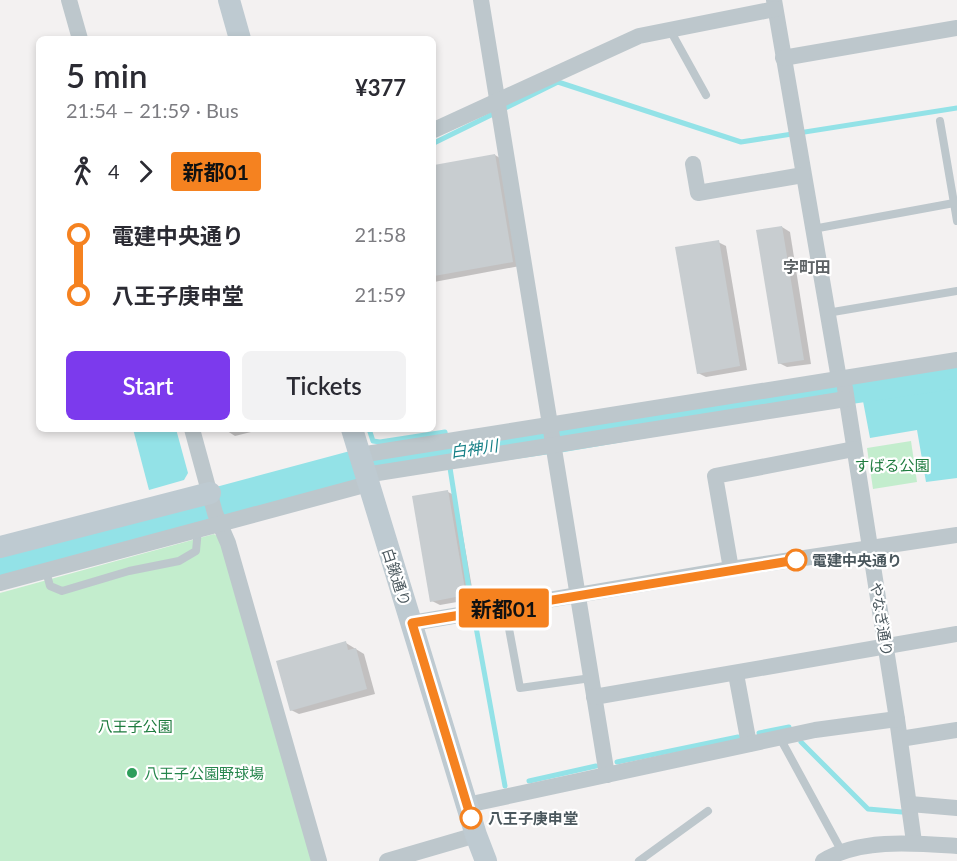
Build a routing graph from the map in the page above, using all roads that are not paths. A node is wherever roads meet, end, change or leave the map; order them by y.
1 (69, 0) edge
2 (229, 0) edge
3 (481, 0) edge
4 (774, 5) edge
5 (957, 28) edge
6 (670, 30) junction
7 (79, 36) edge
8 (239, 36) edge
9 (783, 58) junction
10 (706, 95) dead end
11 (498, 101) junction
12 (940, 121) dead end
13 (436, 129) edge
14 (693, 164) dead end
15 (803, 175) junction
16 (954, 203) junction
17 (957, 221) edge
18 (813, 229) junction
19 (957, 291) edge
20 (827, 313) junction
21 (957, 360) edge
22 (842, 379) junction
23 (846, 398) junction
24 (550, 426) junction
25 (193, 432) edge
26 (353, 432) edge
27 (552, 445) junction
28 (854, 449) junction
29 (363, 469) junction
30 (214, 507) junction
31 (198, 530) junction
32 (957, 535) edge
33 (0, 547) edge
34 (871, 550) junction
35 (731, 569) junction
36 (46, 571) junction
37 (0, 583) edge
38 (578, 595) junction
39 (505, 607) junction
40 (412, 623) junction
41 (957, 634) edge
42 (886, 645) junction
43 (736, 674) junction
44 (591, 678) junction
45 (594, 696) junction
46 (897, 719) junction
47 (957, 730) edge
48 (780, 738) junction
49 (900, 739) junction
50 (749, 744) junction
51 (608, 775) junction
52 (910, 804) junction
53 (467, 806) junction
54 (957, 808) edge
55 (708, 811) dead end
56 (476, 835) junction
57 (914, 842) junction
58 (957, 846) edge
59 (841, 850) junction
60 (319, 861) edge
61 (387, 861) edge
62 (486, 861) edge
63 (639, 861) edge
64 (823, 861) edge

1 - 7 street
2 - 8 street
3 - 11 street
4 - 6 street
4 - 9 street, やなぎ通り
5 - 9 street
6 - 10 lane
6 - 11 street
9 - 15 street, やなぎ通り
11 - 13 street
11 - 24 street
12 - 16 lane
14 - 15 street
15 - 18 street, やなぎ通り
16 - 17 lane
16 - 18 lane
18 - 20 street, やなぎ通り
19 - 20 lane
20 - 22 street, やなぎ通り
21 - 22 street
22 - 23 street, やなぎ通り
22 - 24 street
23 - 27 street
23 - 28 street, やなぎ通り
24 - 27 street
24 - 29 street
25 - 30 street
26 - 29 street, 白鍬通り
27 - 29 street
27 - 38 street
28 - 34 street, やなぎ通り
28 - 35 street
29 - 30 street
29 - 40 street, 白鍬通り
30 - 31 street
30 - 33 street
30 - 60 street
31 - 36 street
31 - 36 lane
32 - 34 street
34 - 35 street
34 - 42 street, やなぎ通り
35 - 38 street
36 - 37 street
38 - 39 street
38 - 44 street
39 - 40 street
39 - 44 lane
40 - 53 street, 白鍬通り
41 - 42 street
42 - 43 street
42 - 46 street, やなぎ通り
43 - 45 street
43 - 50 street
44 - 45 street
45 - 51 street
46 - 48 street
46 - 49 street, やなぎ通り
47 - 49 street
48 - 50 street
48 - 59 lane
49 - 52 street, やなぎ通り
50 - 51 street
51 - 53 street
52 - 54 street
52 - 57 street, やなぎ通り
53 - 56 street, 白鍬通り
55 - 63 lane
56 - 61 street
56 - 62 street, 白鍬通り
57 - 58 street
57 - 59 street
59 - 64 street

